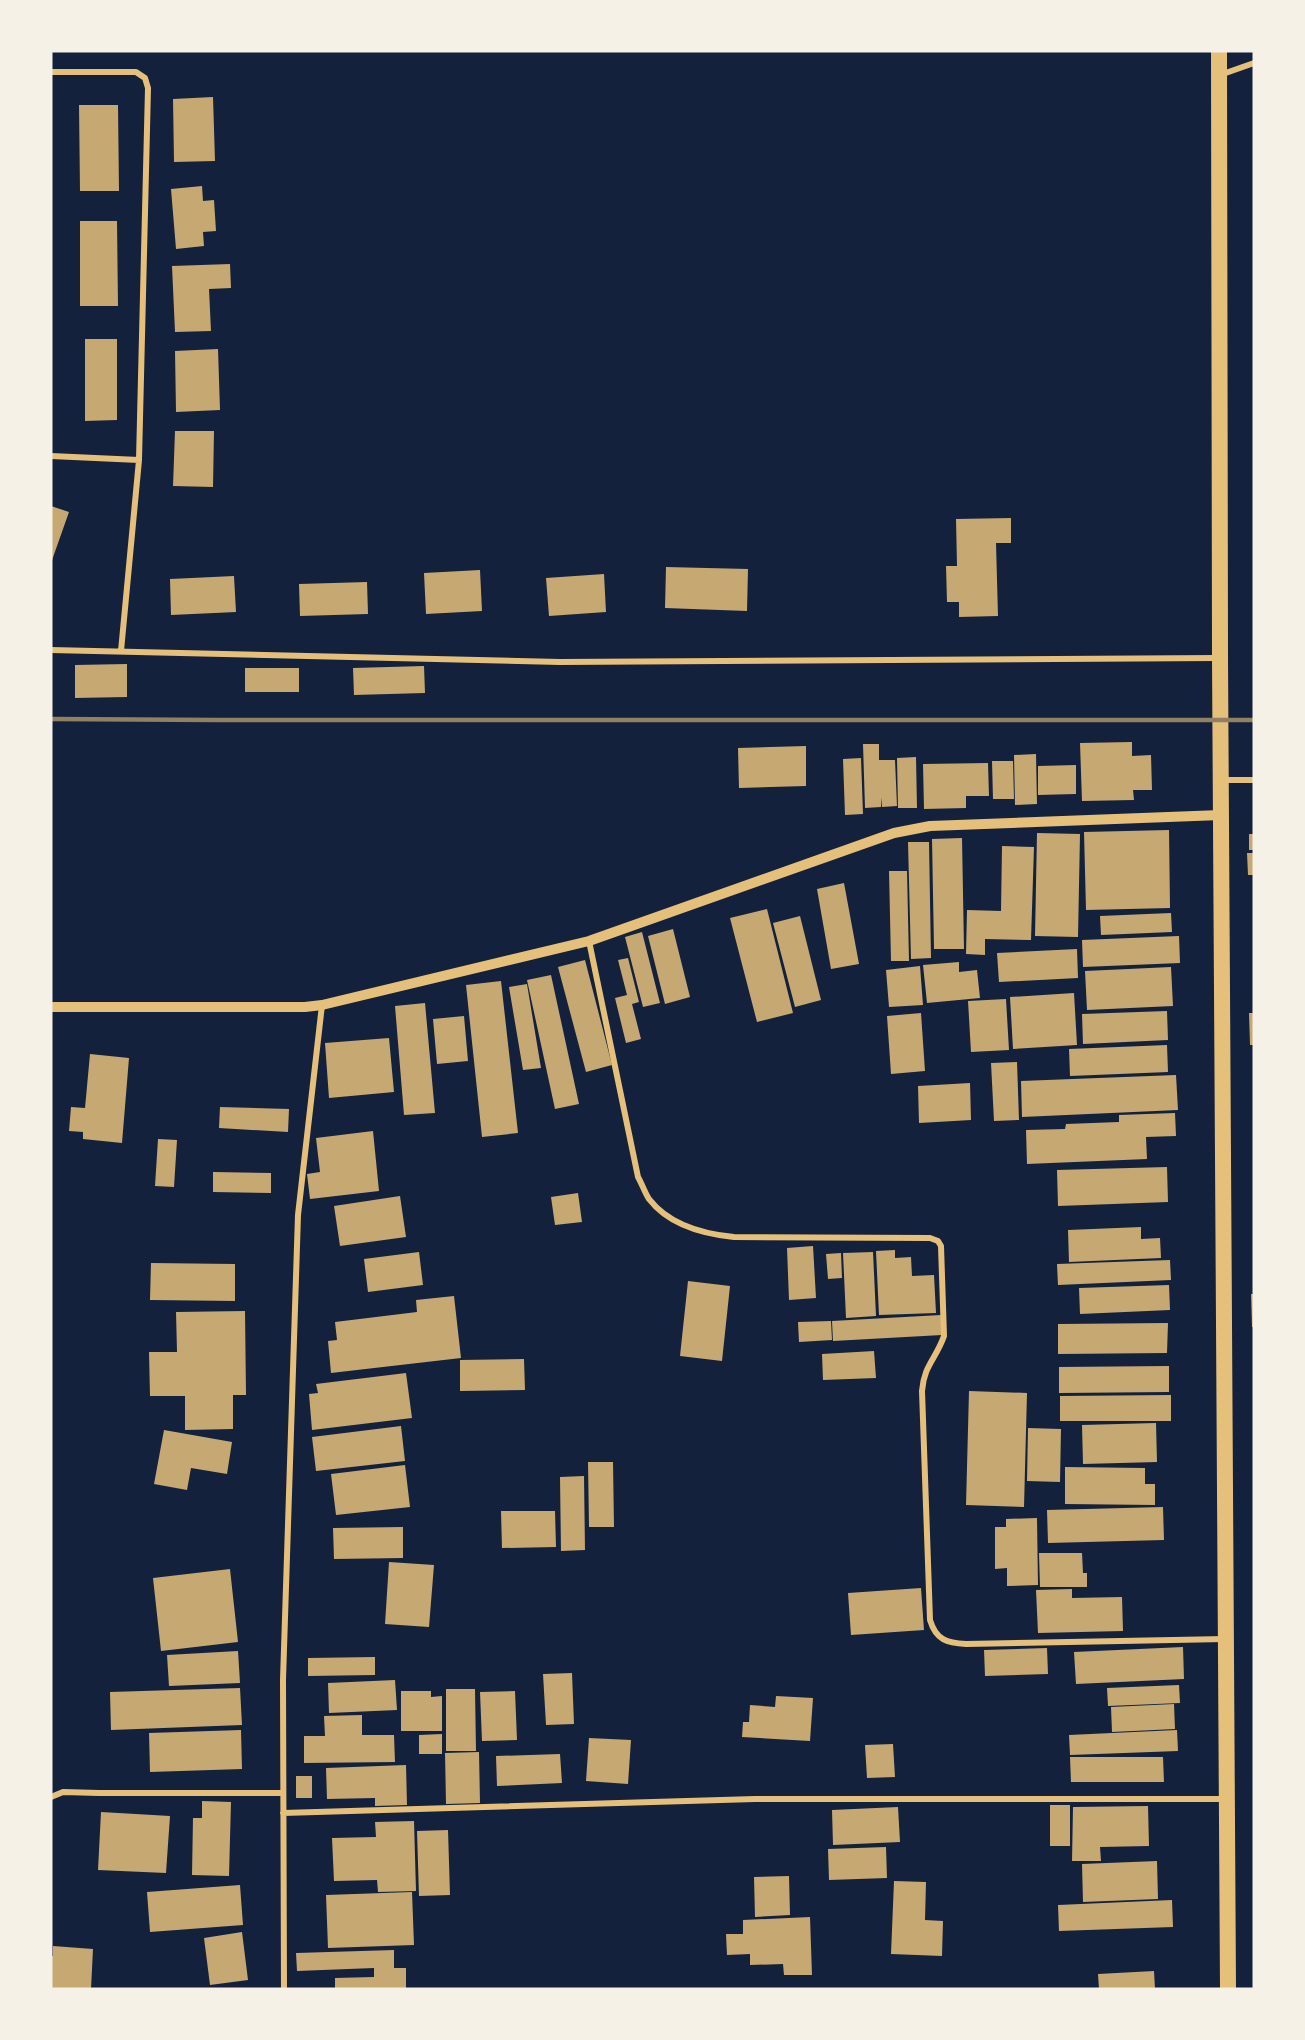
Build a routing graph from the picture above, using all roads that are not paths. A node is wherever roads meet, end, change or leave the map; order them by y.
1 (1219, 51) edge
2 (1254, 63) edge
3 (51, 72) edge
4 (1219, 76) junction
5 (51, 456) edge
6 (138, 460) junction
7 (51, 650) edge
8 (121, 651) junction
9 (1220, 658) junction
10 (1220, 780) junction
11 (1254, 780) edge
12 (1221, 815) junction
13 (589, 941) junction
14 (322, 1005) junction
15 (51, 1007) edge
16 (1226, 1639) junction
17 (283, 1793) junction
18 (51, 1797) edge
19 (1227, 1799) junction
20 (283, 1813) junction
21 (284, 1989) edge
22 (1228, 1989) edge

1 - 4 highway
2 - 4 street
3 - 6 street
4 - 9 highway
5 - 6 street
6 - 8 street
7 - 8 street
8 - 9 street
9 - 10 highway
10 - 11 street
10 - 12 highway
12 - 13 street
12 - 16 highway
13 - 14 street
13 - 16 street
14 - 15 street
14 - 17 street
16 - 19 highway
17 - 18 street
17 - 20 street
19 - 20 street
19 - 22 highway
20 - 21 street

